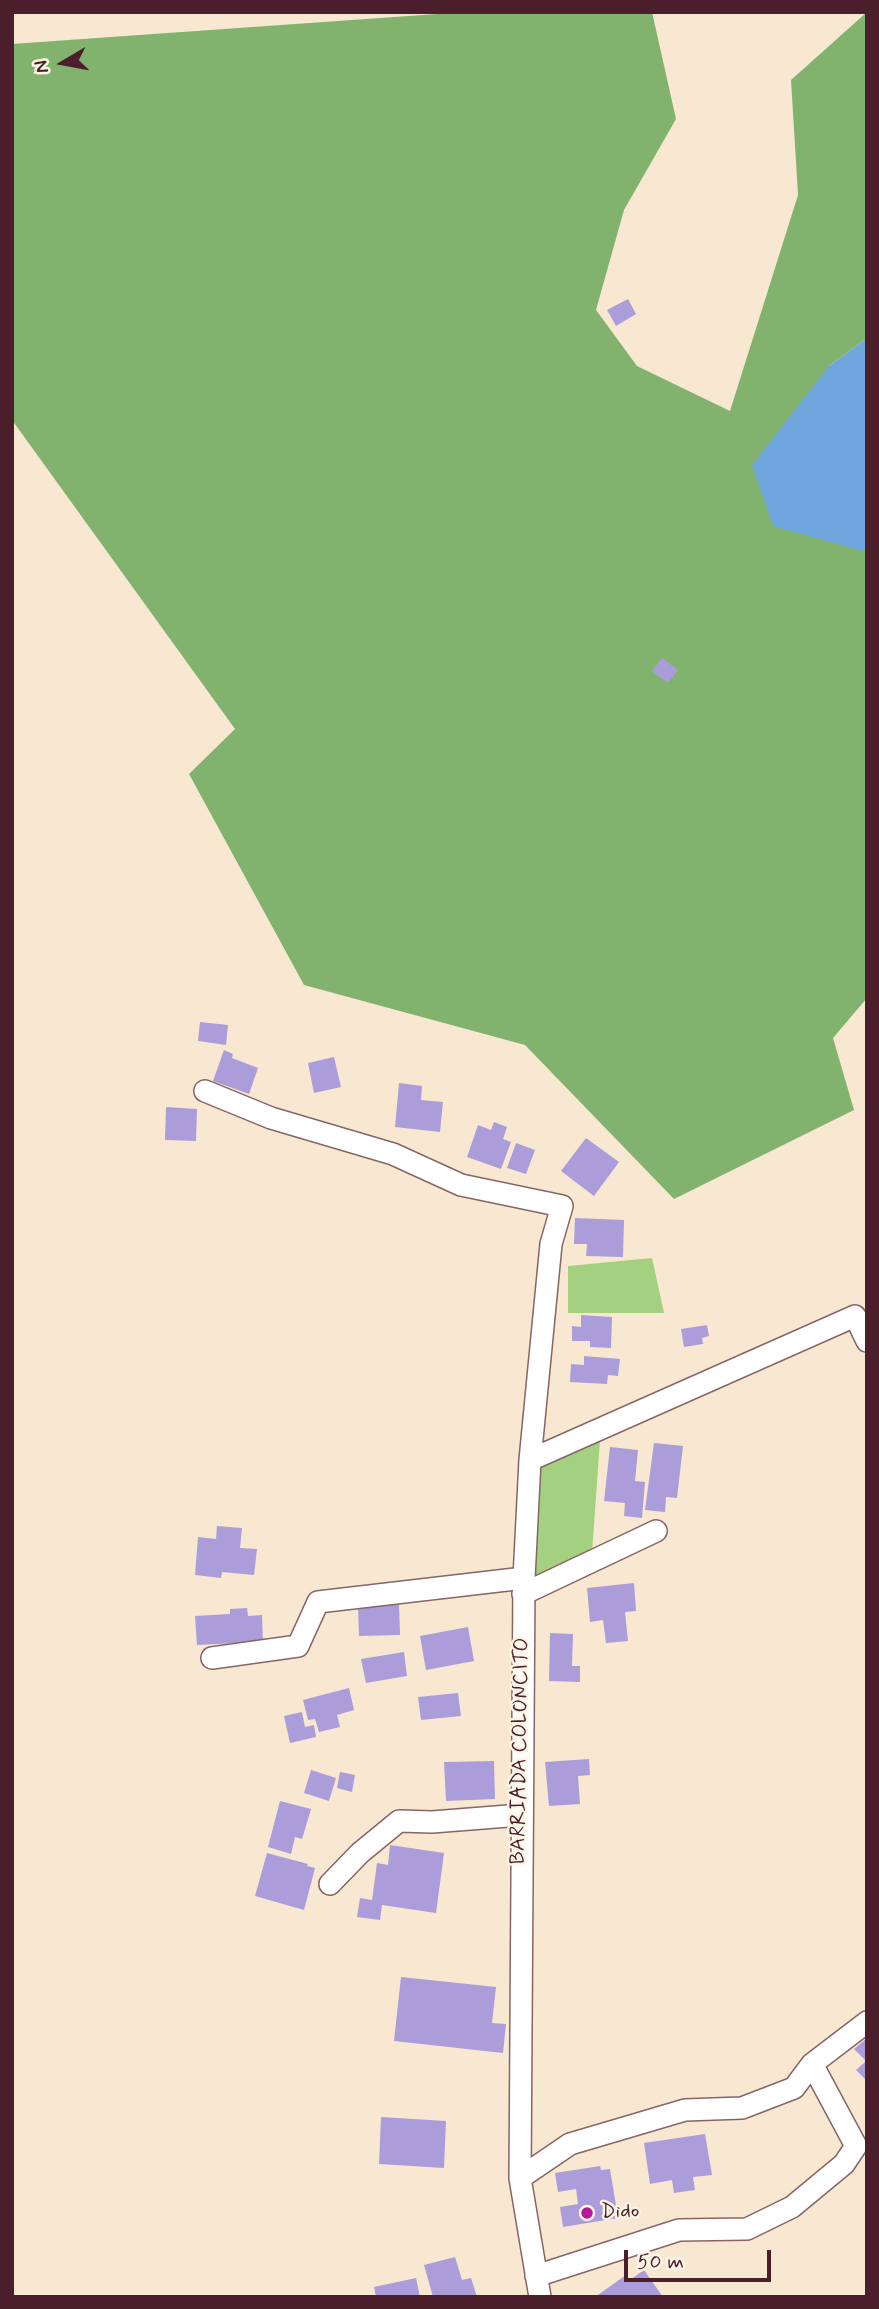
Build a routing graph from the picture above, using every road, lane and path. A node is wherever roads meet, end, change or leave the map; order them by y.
1 (205, 1091) dead end
2 (867, 1341) edge
3 (530, 1460) junction
4 (656, 1531) dead end
5 (524, 1586) junction
6 (212, 1658) dead end
7 (520, 1815) junction
8 (330, 1884) dead end
9 (867, 2022) edge
10 (812, 2064) junction
11 (862, 2142) edge
12 (520, 2178) junction
13 (538, 2286) edge

1 - 3 street, BARRIADA COLONCITO
2 - 3 street
3 - 5 street, BARRIADA COLONCITO
4 - 5 street
5 - 6 street
5 - 7 street, BARRIADA COLONCITO
7 - 8 street
7 - 12 street, BARRIADA COLONCITO
9 - 10 street
10 - 11 street
10 - 12 street
11 - 13 street
12 - 13 street, BARRIADA COLONCITO

